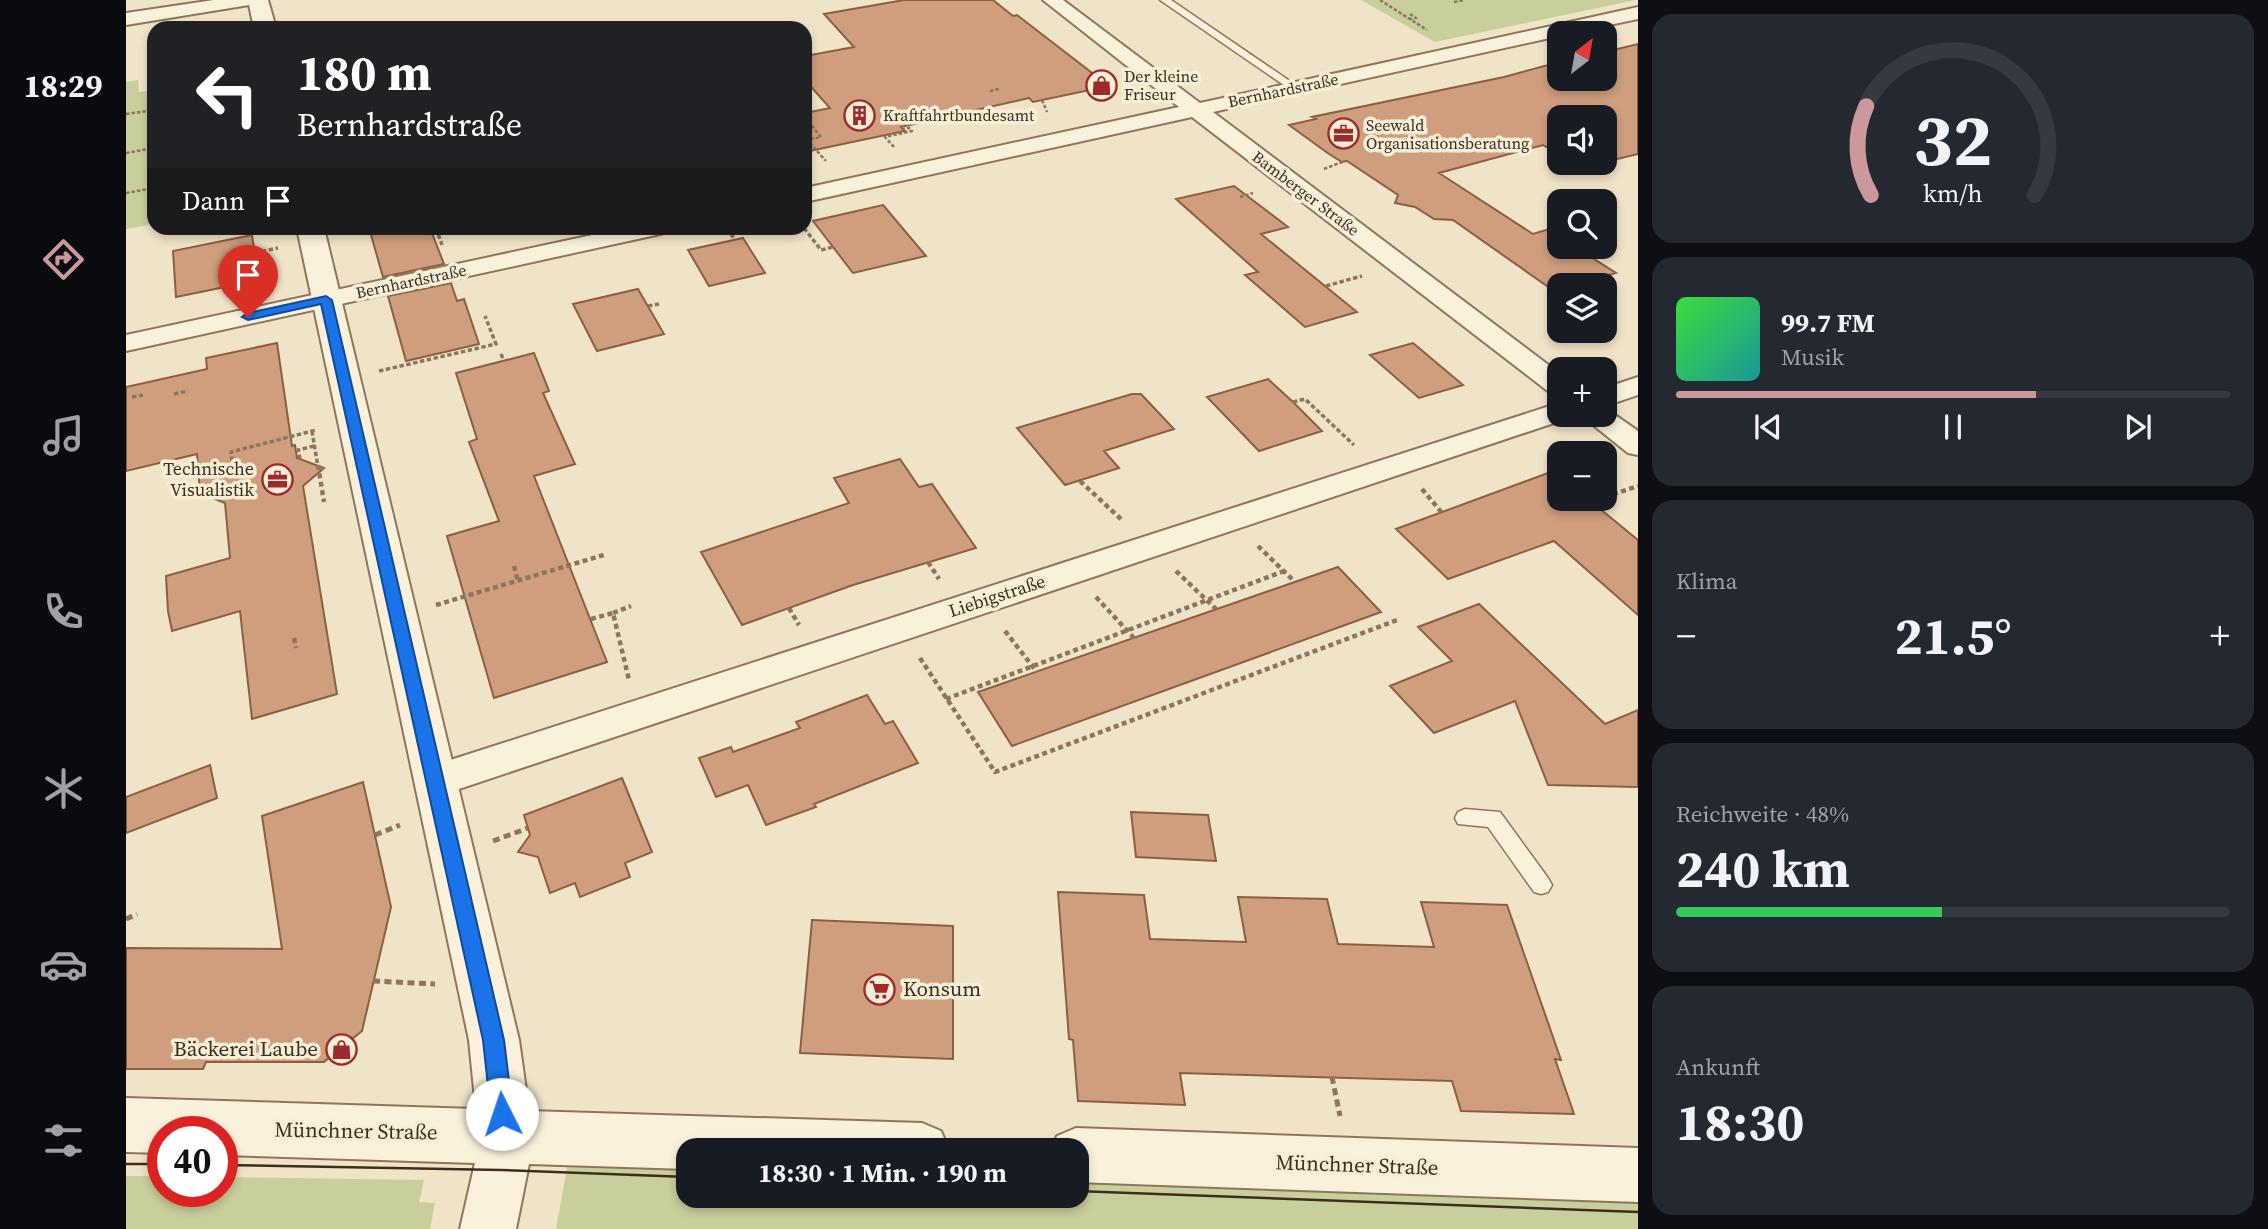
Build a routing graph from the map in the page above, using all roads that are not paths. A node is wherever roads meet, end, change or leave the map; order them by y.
1 (249, 0) edge
2 (258, 0) edge
3 (1052, 0) edge
4 (1166, 0) edge
5 (1638, 13) edge
6 (126, 19) edge
7 (263, 21) edge
8 (1295, 88) junction
9 (1196, 109) junction
10 (812, 194) edge
11 (312, 235) edge
12 (624, 235) edge
13 (326, 300) junction
14 (126, 343) edge
15 (1547, 377) edge
16 (1638, 386) edge
17 (1617, 393) edge
18 (1547, 416) edge
19 (1613, 427) edge
20 (1638, 446) edge
21 (435, 781) junction
22 (1465, 818) dead end
23 (1541, 885) dead end
24 (126, 1125) edge
25 (503, 1135) junction
26 (676, 1141) edge
27 (1089, 1155) edge
28 (1638, 1175) edge
29 (488, 1229) edge

1 - 6 street
2 - 7 street
3 - 9 street, Bamberger Straße
4 - 8 lane
5 - 8 street, Bernhardstraße
8 - 9 street, Bernhardstraße
9 - 10 street, Bernhardstraße
9 - 15 street, Bamberger Straße
11 - 13 street
12 - 13 street, Bernhardstraße
13 - 14 street, Bernhardstraße
13 - 21 street
16 - 17 street
18 - 21 street, Liebigstraße
19 - 20 street
21 - 25 street
22 - 23 lane
24 - 25 street, Münchner Straße
25 - 26 street, Münchner Straße
25 - 29 street
27 - 28 street, Münchner Straße

